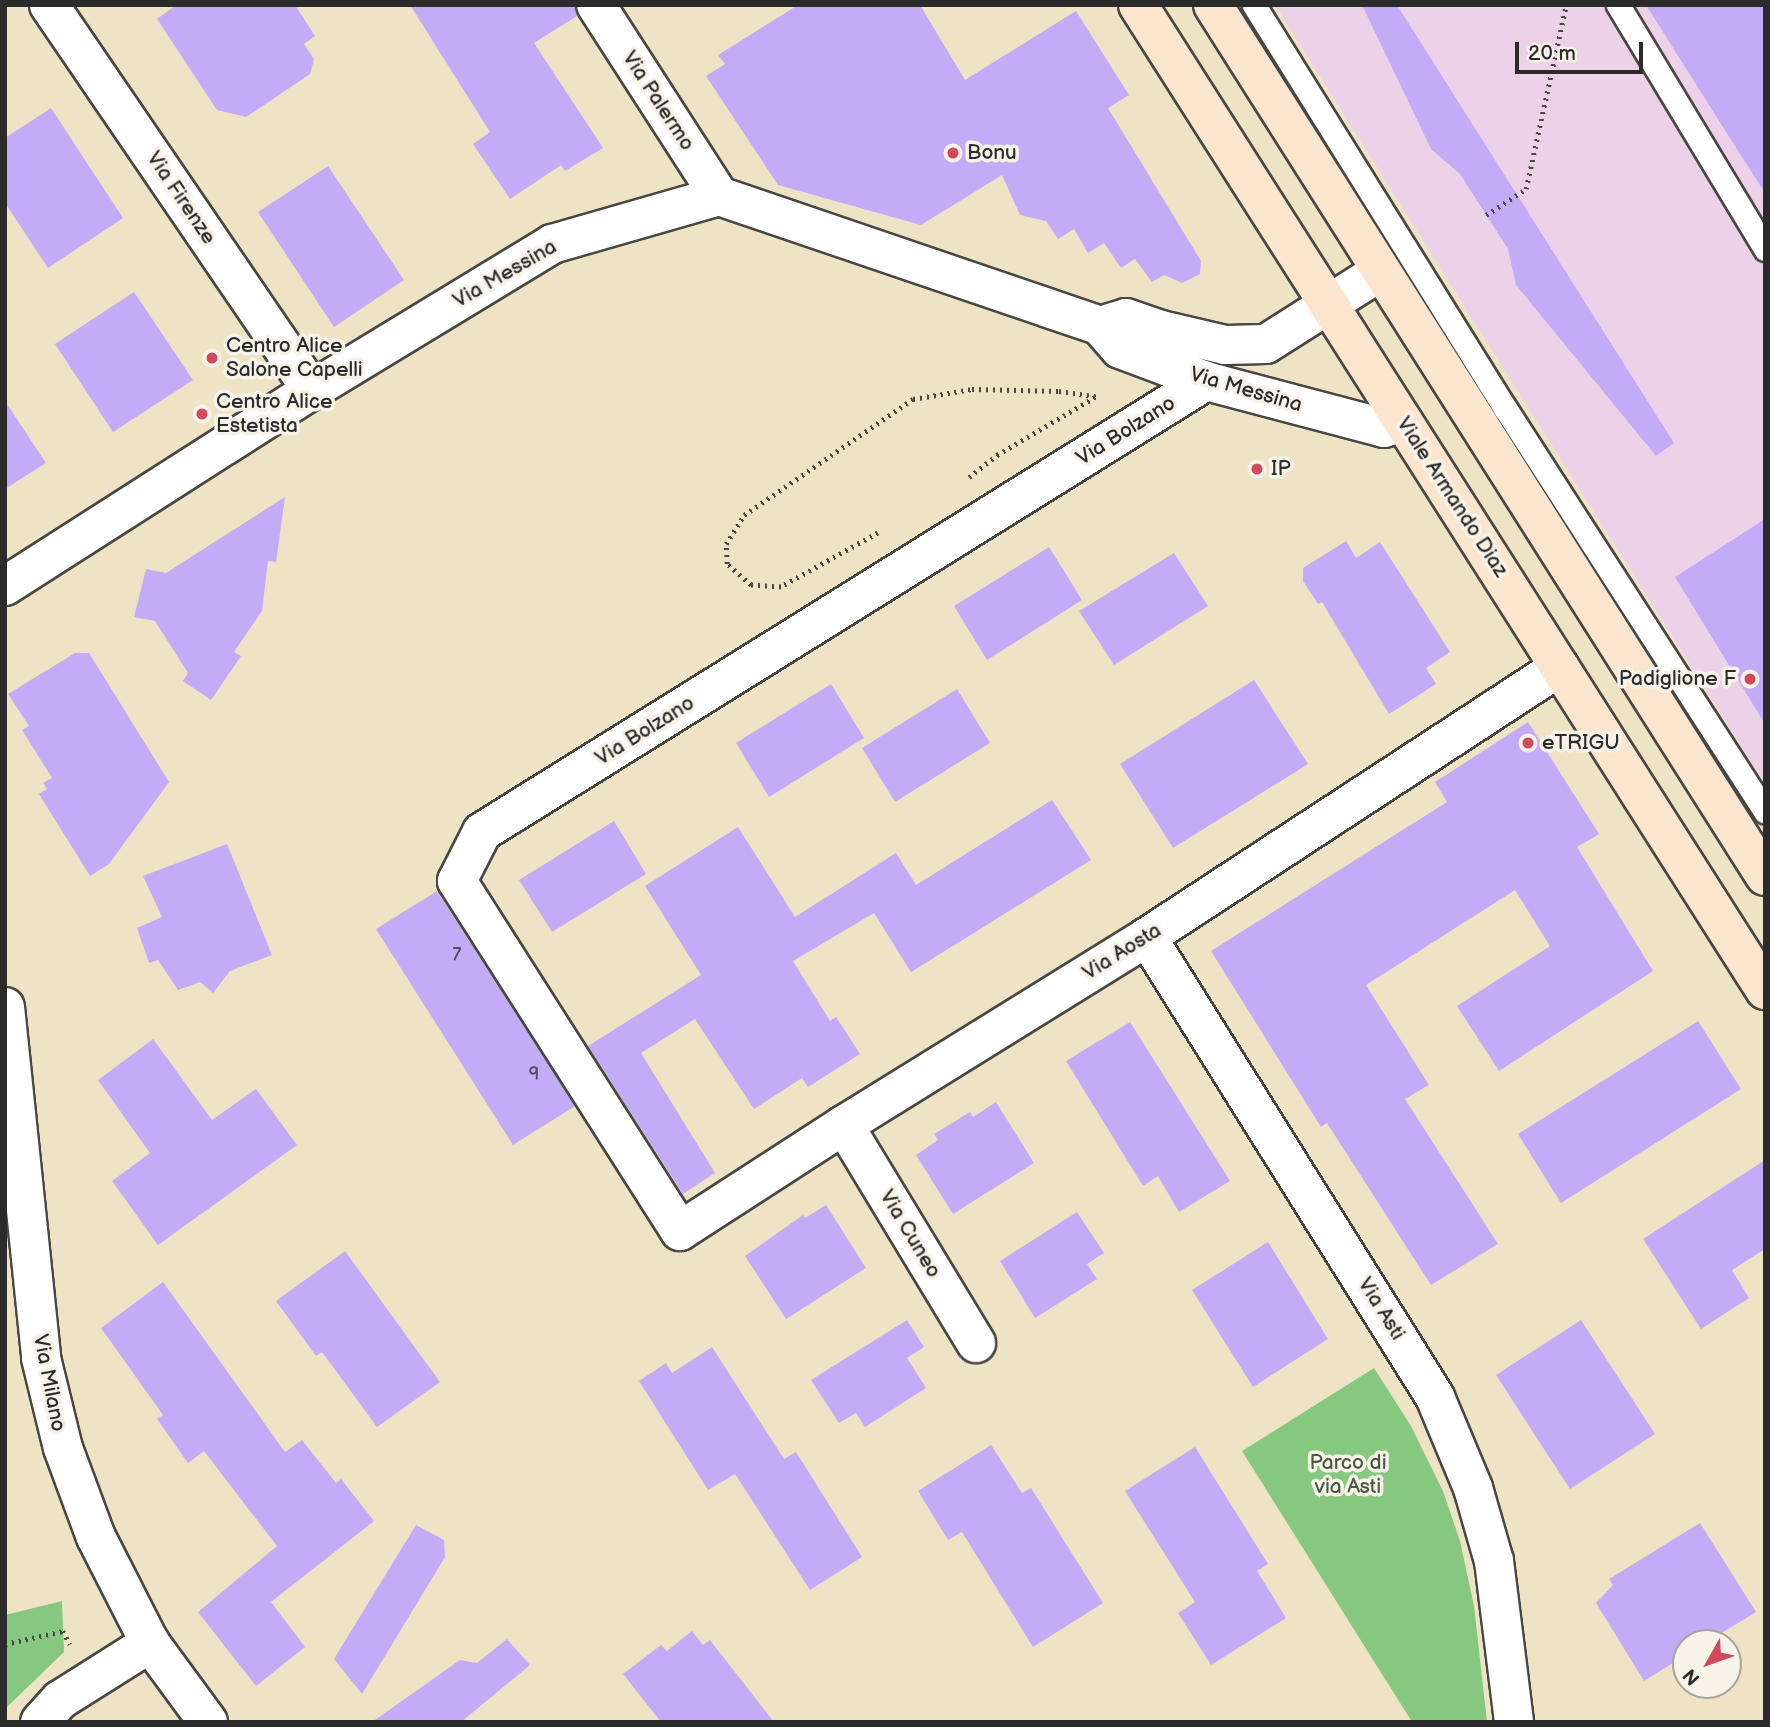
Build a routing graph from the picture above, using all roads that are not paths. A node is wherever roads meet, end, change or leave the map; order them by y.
1 (50, 5) edge
2 (596, 5) edge
3 (1138, 5) edge
4 (1213, 5) edge
5 (1254, 5) edge
6 (1618, 5) edge
7 (719, 196) junction
8 (1765, 249) edge
9 (1381, 271) junction
10 (1330, 304) junction
11 (1100, 326) junction
12 (1206, 381) junction
13 (312, 390) junction
14 (1403, 422) junction
15 (5, 586) edge
16 (1560, 667) junction
17 (1765, 811) edge
18 (1765, 876) edge
19 (1147, 937) junction
20 (1765, 990) edge
21 (5, 1007) edge
22 (844, 1125) junction
23 (680, 1231) joint
24 (976, 1343) dead end
25 (150, 1643) junction
26 (40, 1722) edge
27 (208, 1722) edge
28 (1514, 1722) edge

1 - 13 street, Via Firenze
2 - 7 street, Via Palermo
3 - 10 main road, Viale Armando Diaz
4 - 9 main road
5 - 17 lane
6 - 8 lane
7 - 11 street, Via Messina
7 - 13 street, Via Messina
9 - 10 street, Via Messina
9 - 18 main road
10 - 11 street, Via Messina
10 - 14 main road, Viale Armando Diaz
11 - 12 street, Via Messina
12 - 14 street, Via Messina
12 - 23 street, Via Bolzano
13 - 15 street, Via Messina
14 - 16 main road, Viale Armando Diaz
16 - 19 street, Via Aosta
16 - 20 main road, Viale Armando Diaz
19 - 22 street, Via Aosta
19 - 28 street, Via Asti
21 - 25 street, Via Milano
22 - 23 street, Via Aosta
22 - 24 street, Via Cuneo
25 - 26 street
25 - 27 street, Via Milano

